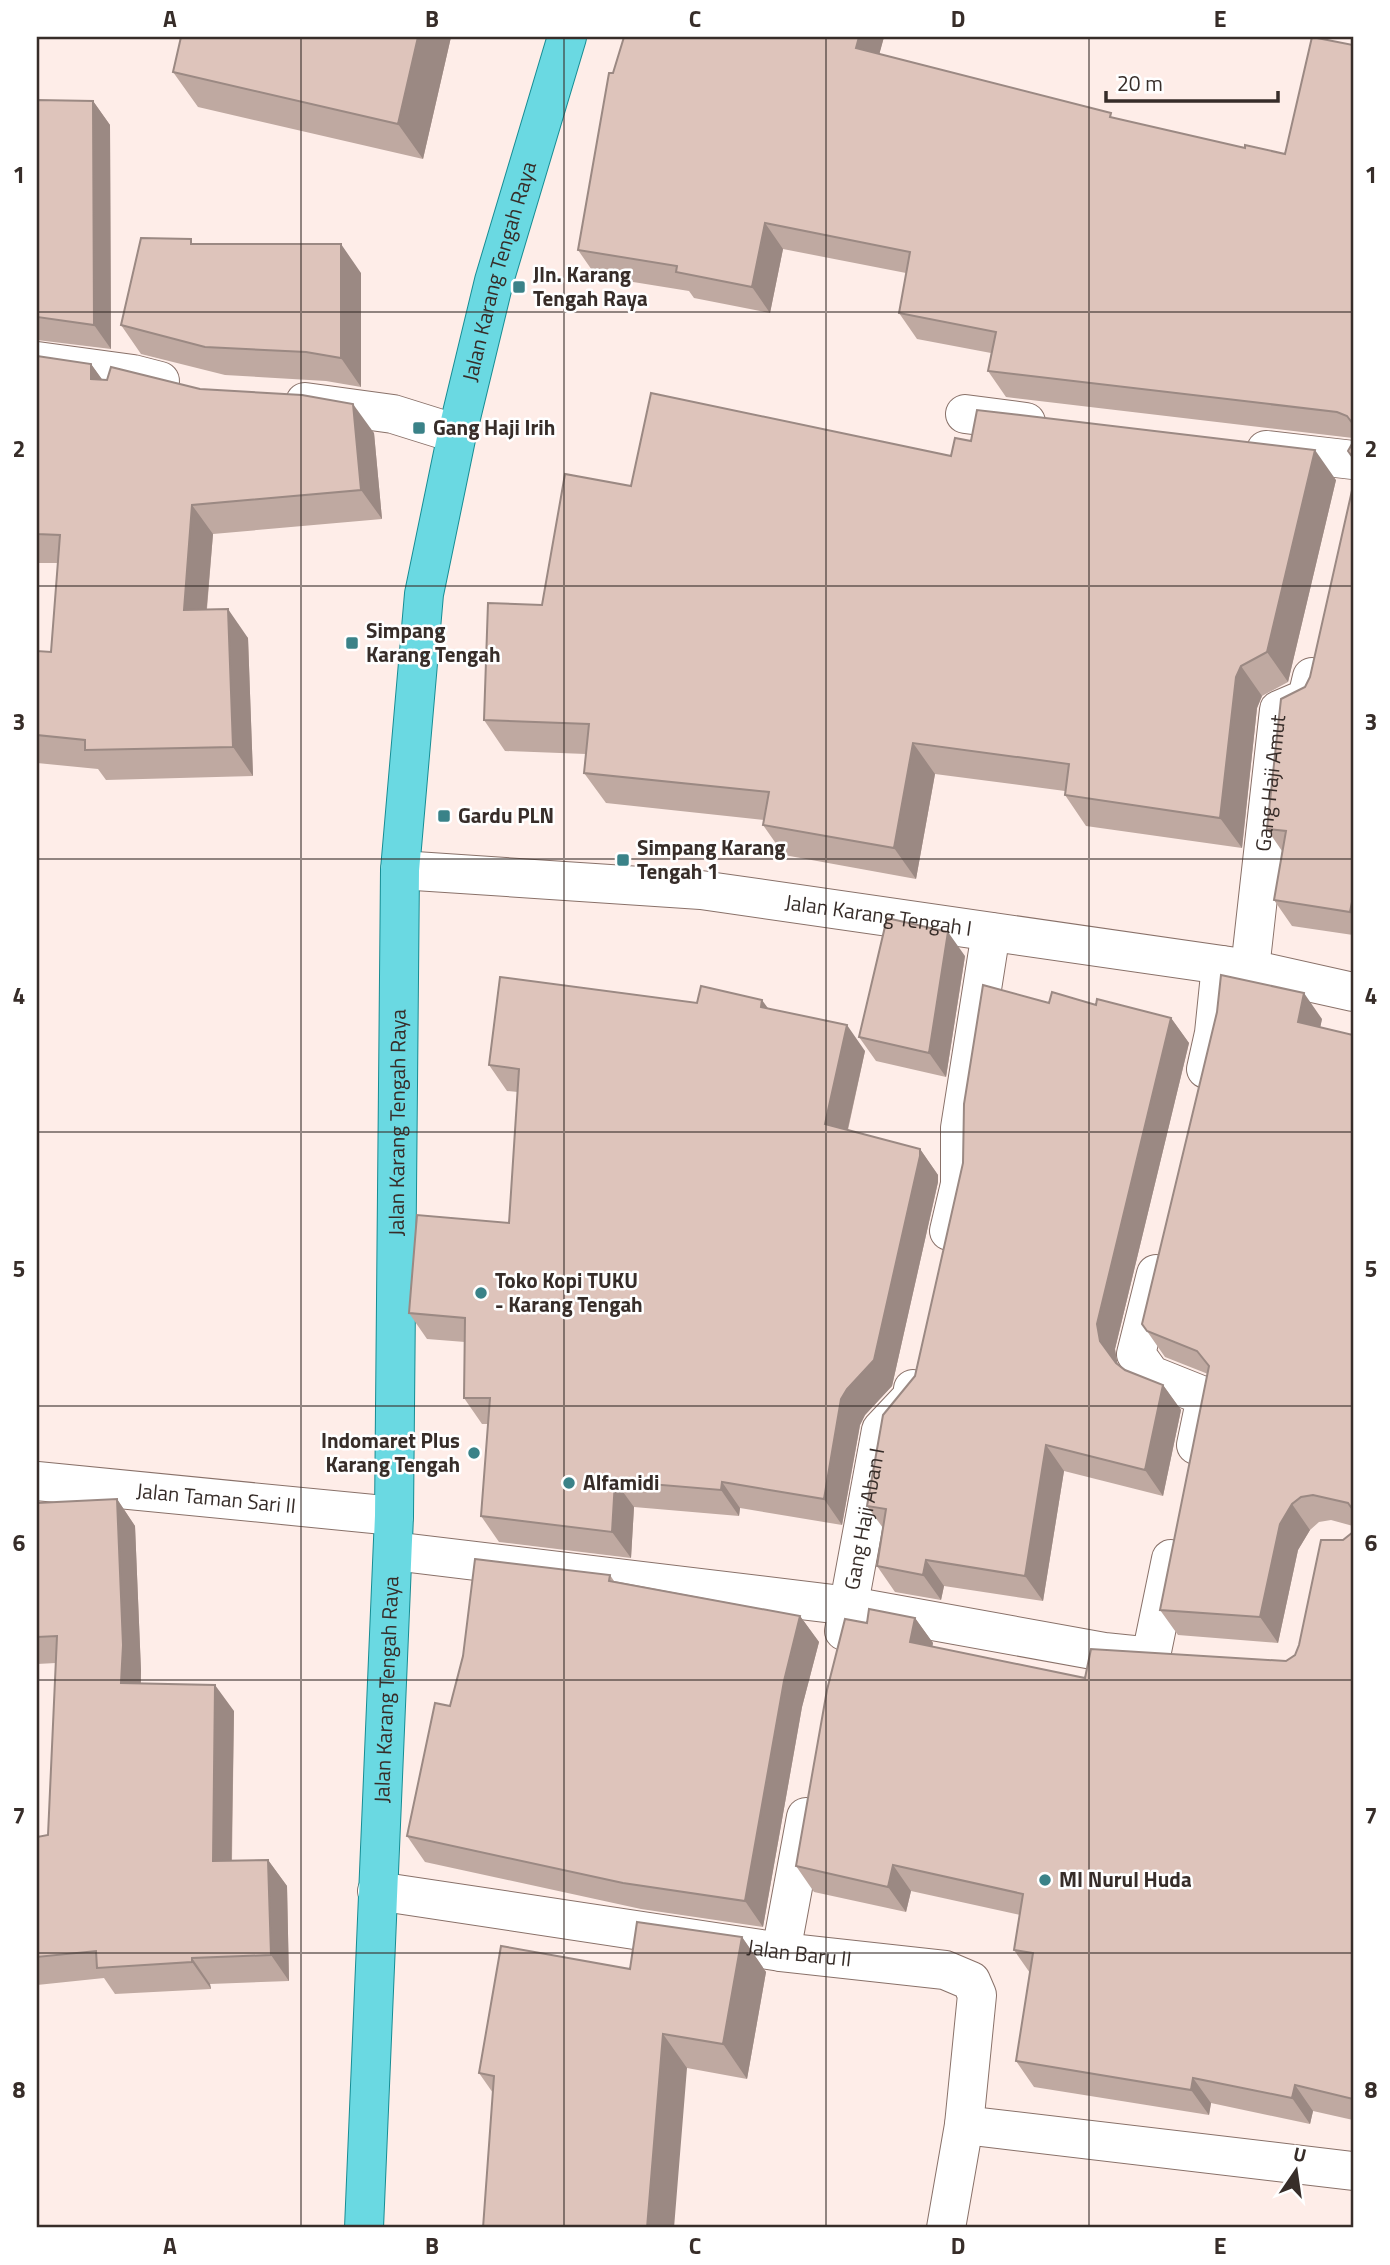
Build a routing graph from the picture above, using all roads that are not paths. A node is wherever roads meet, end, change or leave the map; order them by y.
1 (567, 37) edge
2 (37, 361) edge
3 (196, 390) edge
4 (273, 400) edge
5 (965, 414) dead end
6 (1062, 426) edge
7 (457, 434) junction
8 (1229, 445) edge
9 (1353, 460) edge
10 (1319, 644) edge
11 (400, 870) junction
12 (991, 932) junction
13 (1236, 967) junction
14 (1353, 992) edge
15 (1196, 1110) edge
16 (1163, 1245) edge
17 (942, 1264) edge
18 (920, 1357) edge
19 (1188, 1479) edge
20 (37, 1481) edge
21 (1180, 1520) edge
22 (394, 1534) junction
23 (850, 1606) junction
24 (1151, 1656) junction
25 (837, 1658) edge
26 (1191, 1659) edge
27 (812, 1780) edge
28 (377, 1891) junction
29 (781, 1952) junction
30 (964, 2125) junction
31 (1353, 2171) edge
32 (364, 2228) edge
33 (946, 2228) edge

1 - 7 main road, Jalan Karang Tengah Raya
2 - 3 street
4 - 7 street
5 - 6 street
7 - 11 main road, Jalan Karang Tengah Raya
8 - 9 street
10 - 13 street, Gang Haji Amut
11 - 12 street, Jalan Karang Tengah I
11 - 22 main road, Jalan Karang Tengah Raya
12 - 13 street, Jalan Karang Tengah I
12 - 17 street
13 - 14 street, Jalan Karang Tengah I
13 - 15 street
16 - 19 street
18 - 23 street, Gang Haji Aban I
20 - 22 street, Jalan Taman Sari II
21 - 24 street
22 - 23 street, Jalan Taman Sari II
22 - 28 main road, Jalan Karang Tengah Raya
23 - 24 street, Jalan Taman Sari II
23 - 25 street, Gang Haji Aban I
24 - 26 street, Jalan Taman Sari II
27 - 29 street
28 - 29 street, Jalan Baru II
28 - 32 main road, Jalan Karang Tengah Raya
29 - 30 street, Jalan Baru II
30 - 31 street
30 - 33 street, Jalan Baru II

